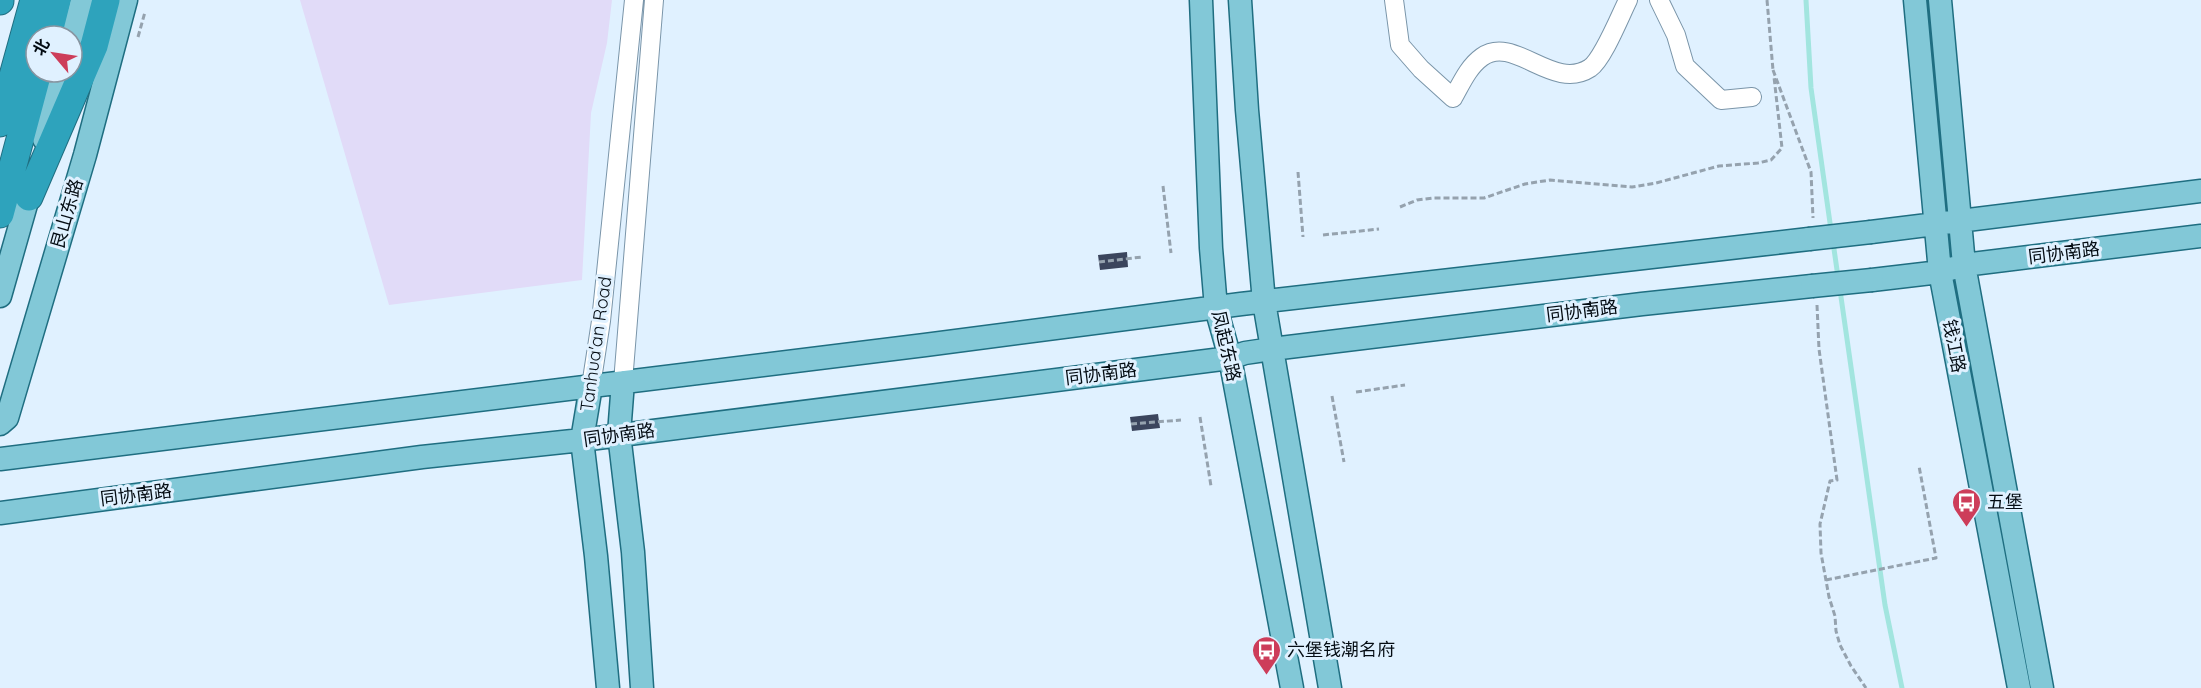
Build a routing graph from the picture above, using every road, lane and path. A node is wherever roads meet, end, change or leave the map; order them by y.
1 (1, 0) edge
2 (34, 0) edge
3 (57, 0) edge
4 (82, 0) edge
5 (106, 0) edge
6 (126, 0) edge
7 (634, 0) edge
8 (654, 0) edge
9 (1201, 0) edge
10 (1240, 0) edge
11 (1394, 0) edge
12 (1628, 0) edge
13 (1659, 0) edge
14 (1767, 0) edge
15 (1915, 0) edge
16 (1940, 0) edge
17 (0, 12) edge
18 (51, 24) edge
19 (83, 24) edge
20 (84, 39) edge
21 (1773, 70) junction
22 (35, 84) edge
23 (59, 84) edge
24 (68, 84) edge
25 (1752, 97) dead end
26 (0, 123) edge
27 (1298, 172) dead end
28 (1163, 186) dead end
29 (2201, 191) edge
30 (29, 196) junction
31 (1401, 207) dead end
32 (0, 214) edge
33 (1961, 222) junction
34 (1935, 225) junction
35 (1379, 229) dead end
36 (1811, 229) junction
37 (1323, 235) dead end
38 (2201, 236) edge
39 (1303, 237) dead end
40 (1171, 253) dead end
41 (1142, 257) dead end
42 (1099, 262) dead end
43 (1964, 265) junction
44 (1940, 272) junction
45 (1815, 294) junction
46 (0, 296) edge
47 (1264, 302) junction
48 (1216, 308) junction
49 (1272, 349) junction
50 (1230, 358) junction
51 (623, 382) junction
52 (1406, 385) dead end
53 (591, 386) junction
54 (1356, 392) dead end
55 (1332, 396) dead end
56 (1200, 417) dead end
57 (1181, 420) dead end
58 (0, 424) edge
59 (1131, 424) dead end
60 (619, 434) junction
61 (582, 440) junction
62 (0, 459) edge
63 (1344, 462) dead end
64 (1919, 466) dead end
65 (1211, 486) dead end
66 (0, 513) edge
67 (1826, 579) junction
68 (608, 688) edge
69 (642, 688) edge
70 (1292, 688) edge
71 (1330, 688) edge
72 (1866, 688) edge
73 (2019, 688) edge
74 (2042, 688) edge

1 - 17 main road
2 - 26 highway
3 - 18 highway
4 - 19 main road
5 - 20 highway
6 - 58 main road, 艮山东路
7 - 53 street, Tanhua'an Road
8 - 51 street, Tanhua'an Road
9 - 48 main road, 凤起东路
10 - 47 main road
11 - 12 street
13 - 25 street
14 - 21 path
15 - 34 main road, 钱江路
16 - 33 main road, 钱江路
21 - 31 path
21 - 36 path
22 - 32 highway
23 - 30 main road
24 - 30 highway
27 - 39 path
28 - 40 path
29 - 33 main road
30 - 46 main road
33 - 34 main road
33 - 43 main road, 钱江路
34 - 36 main road, bridge
34 - 44 main road, 钱江路
35 - 37 path
36 - 47 main road
38 - 43 main road, 同协南路
41 - 42 path
43 - 44 main road, 同协南路
43 - 74 main road, 钱江路
44 - 45 main road, 同协南路, bridge
44 - 73 main road, 钱江路
45 - 49 main road, 同协南路
45 - 67 path
47 - 48 main road
47 - 49 main road
48 - 50 main road, 凤起东路
48 - 51 main road
49 - 50 main road, 同协南路
49 - 71 main road
50 - 60 main road, 同协南路
50 - 70 main road, 凤起东路
51 - 53 main road
51 - 60 main road, Tanhua'an Road
52 - 54 path
53 - 61 main road, Tanhua'an Road
53 - 62 main road
55 - 63 path
56 - 65 path
57 - 59 path
60 - 61 main road, 同协南路
60 - 69 main road, Tanhua'an Road
61 - 66 main road, 同协南路
61 - 68 main road, Tanhua'an Road
64 - 67 path
67 - 72 path

